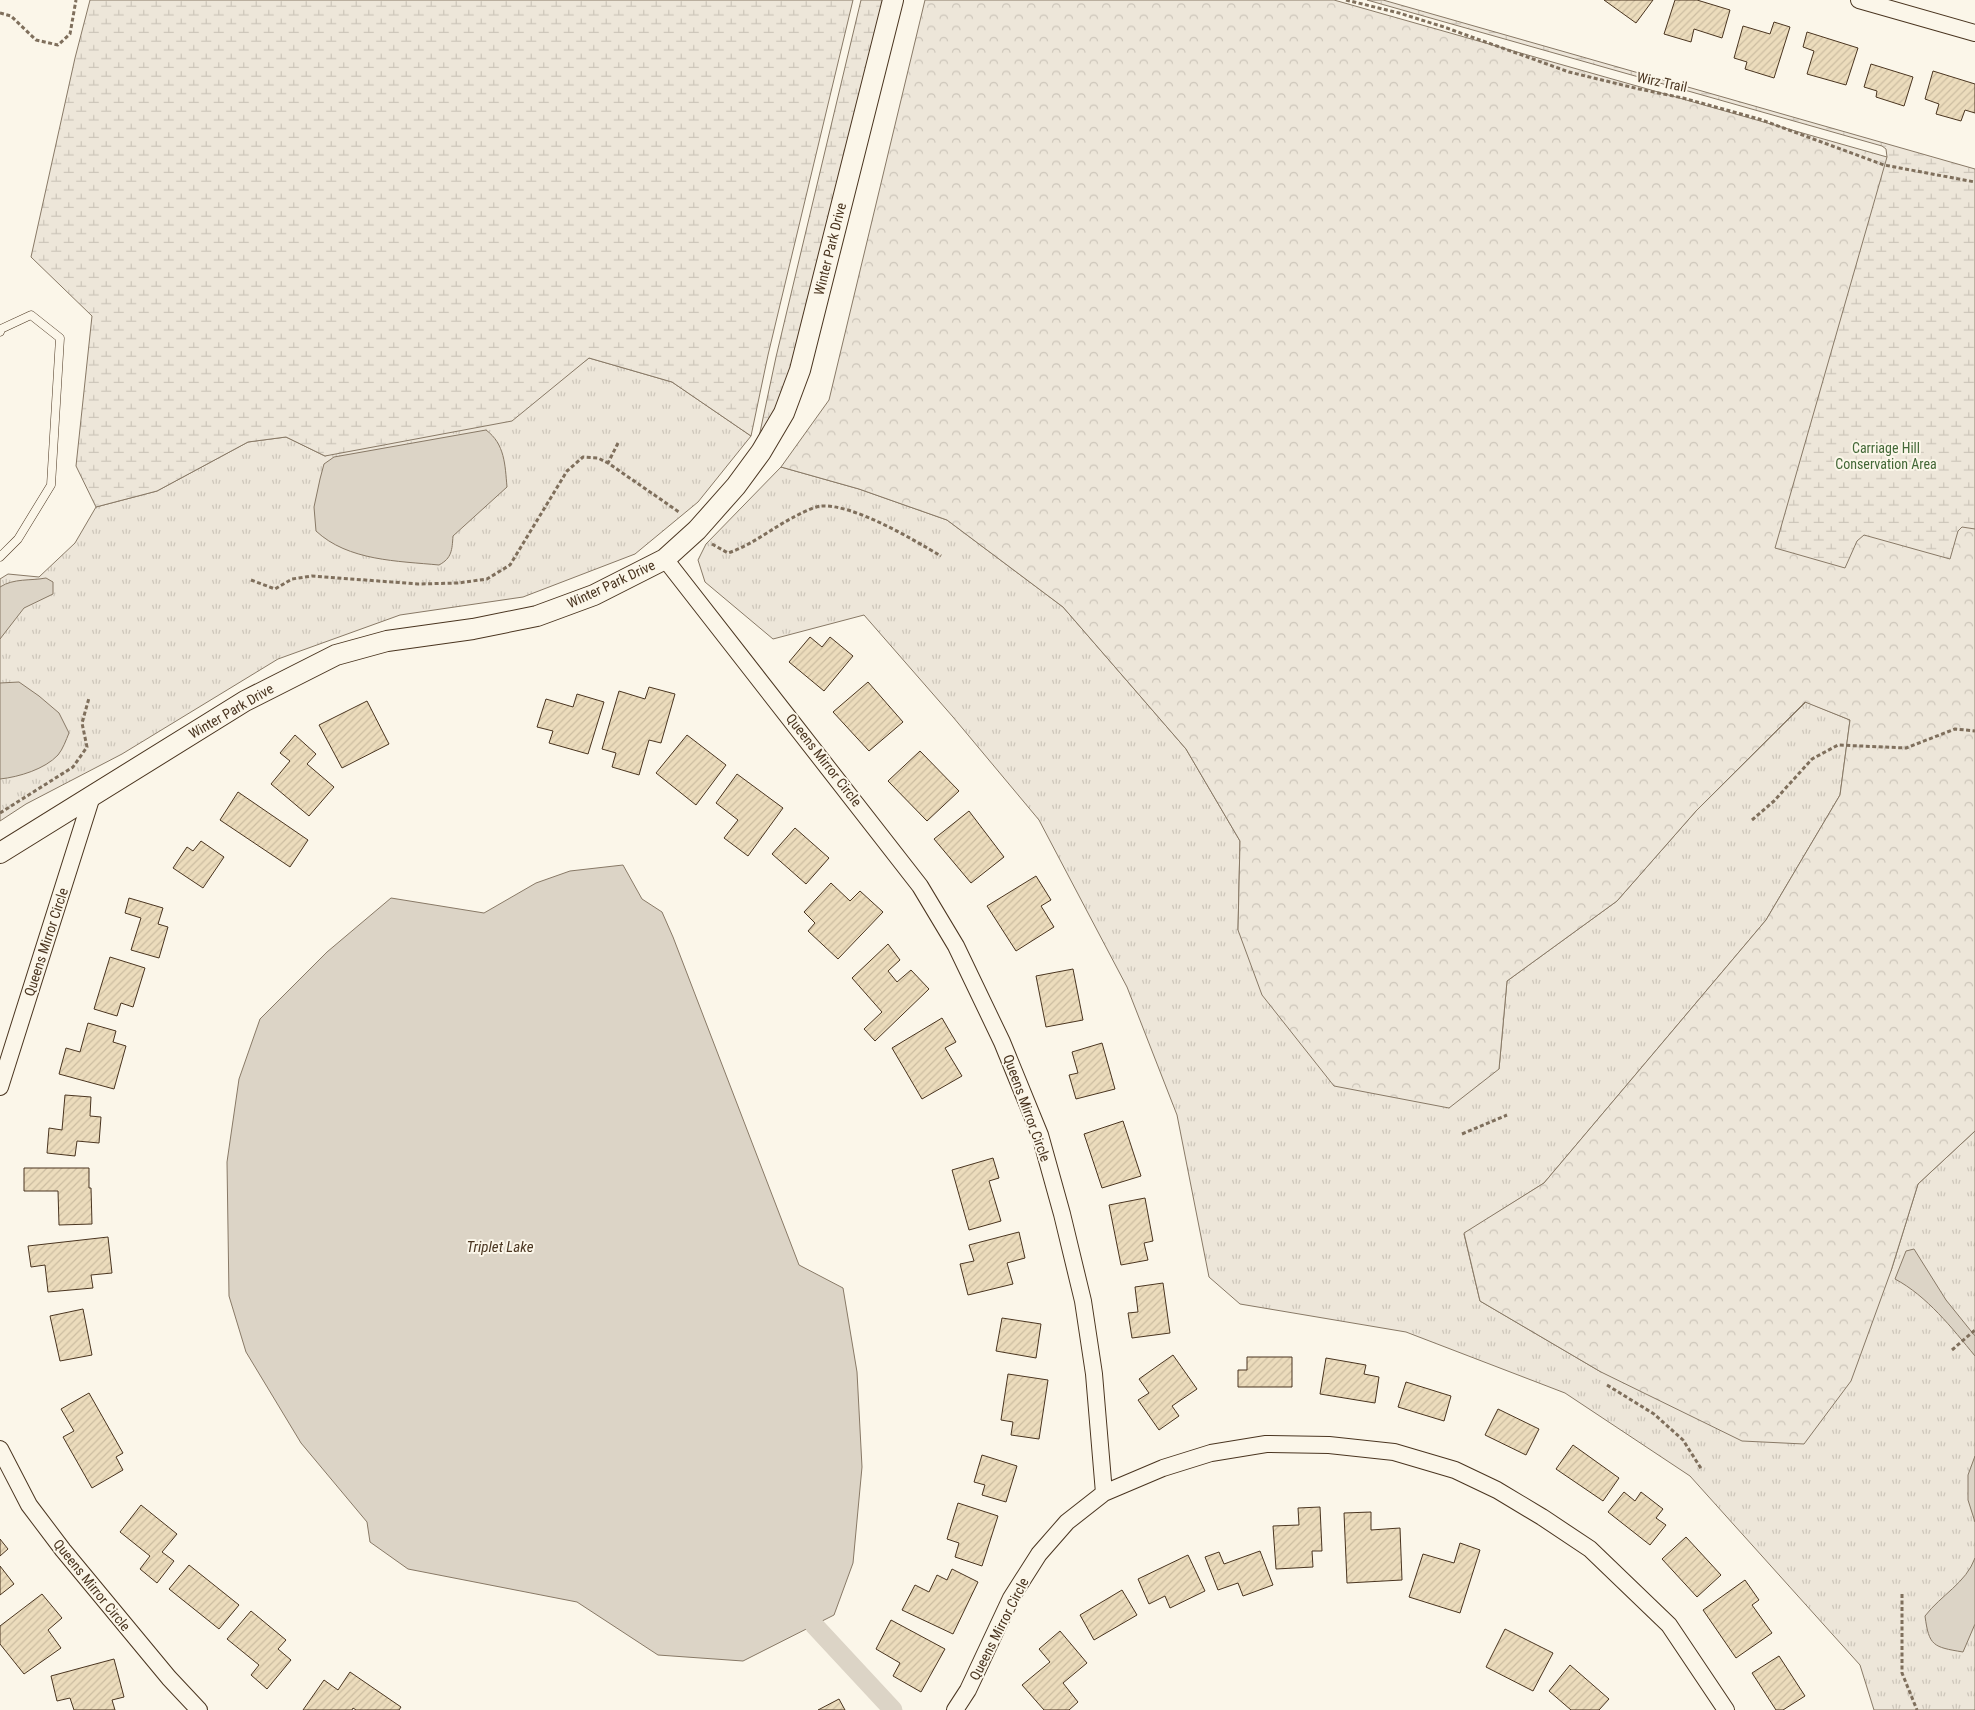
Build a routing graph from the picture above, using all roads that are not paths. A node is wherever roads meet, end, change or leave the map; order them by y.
1 (892, 0) edge
2 (1859, 0) edge
3 (1975, 34) edge
4 (0, 332) edge
5 (0, 557) edge
6 (665, 559) junction
7 (92, 796) junction
8 (0, 853) edge
9 (0, 1087) edge
10 (0, 1449) edge
11 (1104, 1493) junction
12 (199, 1710) edge
13 (955, 1710) edge
14 (1726, 1710) edge

1 - 6 street, Winter Park Drive
2 - 3 street
4 - 5 lane
6 - 7 street, Winter Park Drive
6 - 11 street, Queens Mirror Circle
7 - 8 street, Winter Park Drive
7 - 9 street, Queens Mirror Circle
10 - 12 street, Queens Mirror Circle
11 - 13 street, Queens Mirror Circle
11 - 14 street

